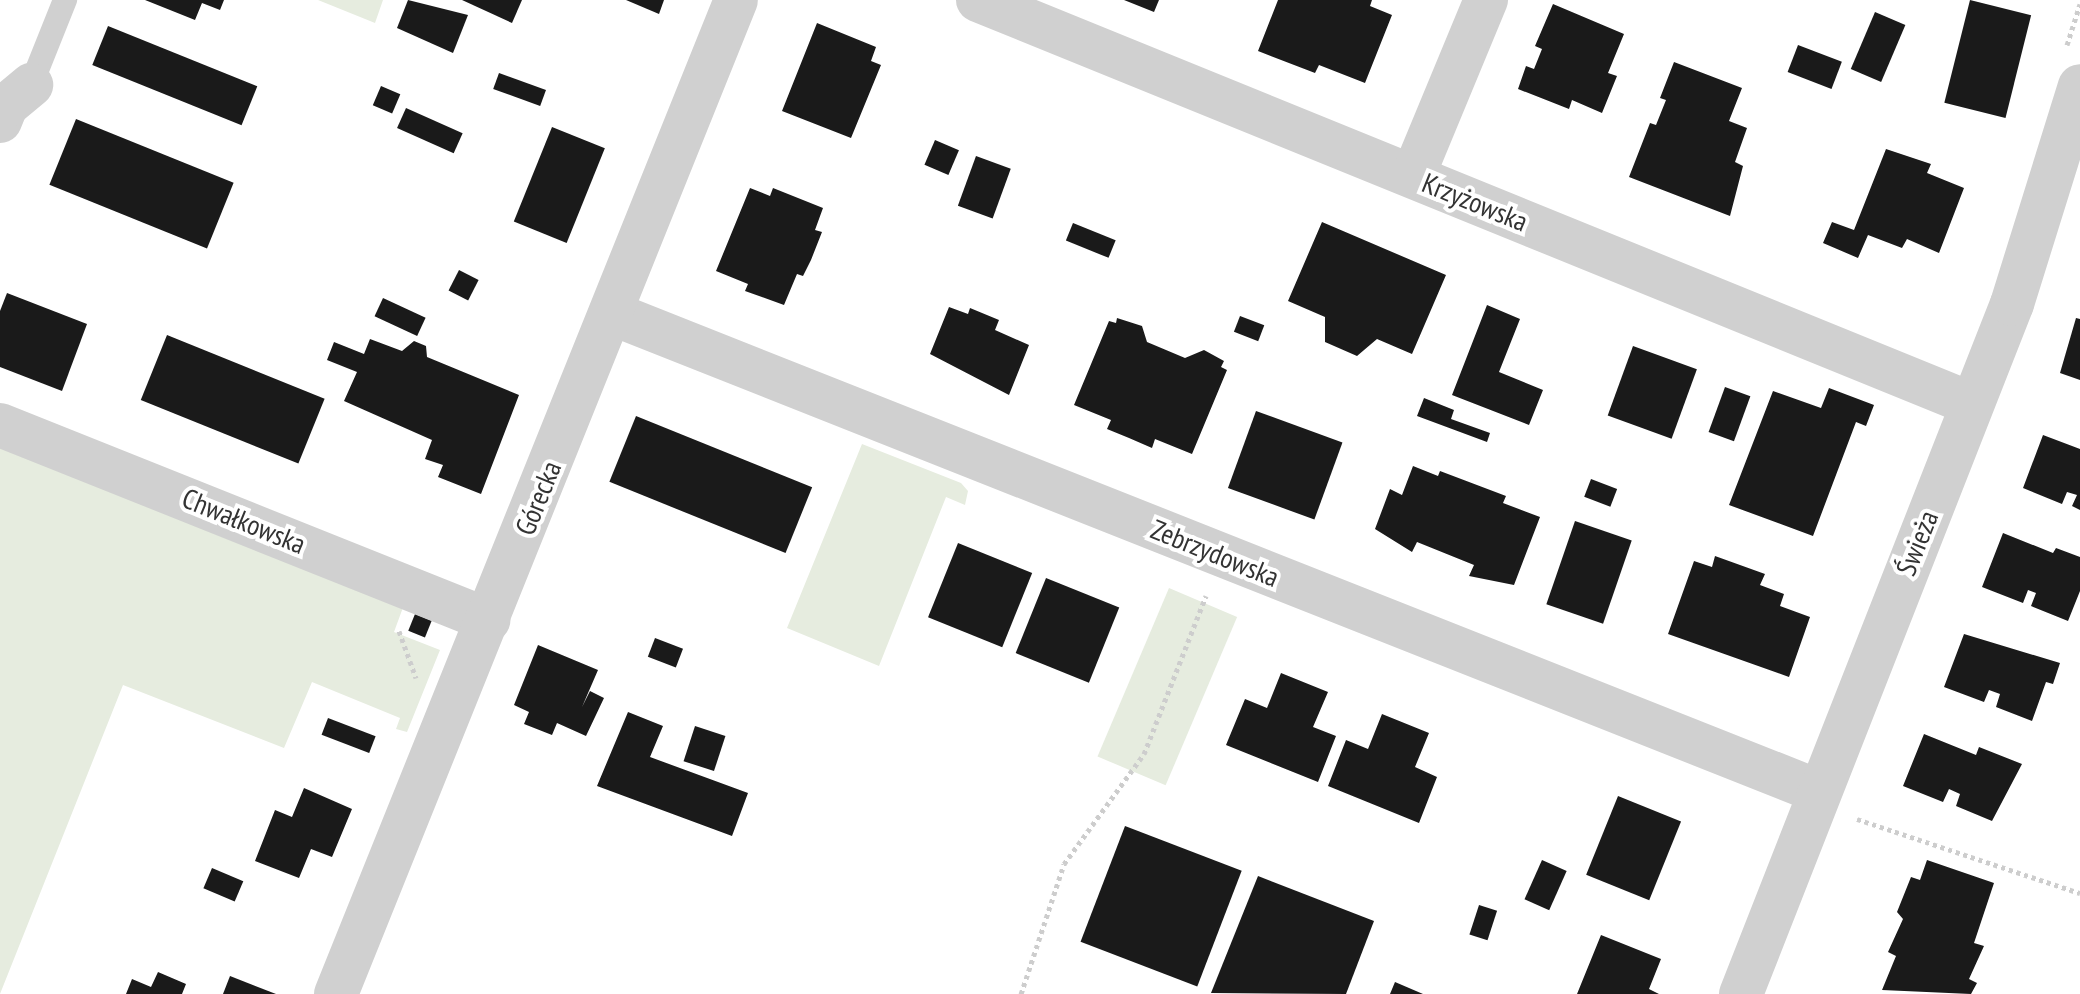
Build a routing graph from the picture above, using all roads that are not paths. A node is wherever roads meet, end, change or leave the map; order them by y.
1 (65, 0) edge
2 (736, 0) edge
3 (978, 0) edge
4 (1486, 0) edge
5 (31, 85) joint
6 (2080, 86) edge
7 (0, 121) edge
8 (2073, 132) edge
9 (1413, 176) junction
10 (611, 313) junction
11 (1972, 404) junction
12 (0, 425) edge
13 (488, 620) junction
14 (1820, 792) junction
15 (336, 994) edge
16 (1741, 994) edge

1 - 5 lane
2 - 10 street, Górecka
3 - 9 street, Krzyżowska
4 - 9 street
5 - 7 street
6 - 8 street, Świeża
8 - 11 street, Świeża
9 - 11 street, Krzyżowska
10 - 13 street, Górecka
10 - 14 street, Zebrzydowska
11 - 14 street, Świeża
12 - 13 street, Chwałkowska
13 - 15 street, Górecka
14 - 16 street, Świeża

